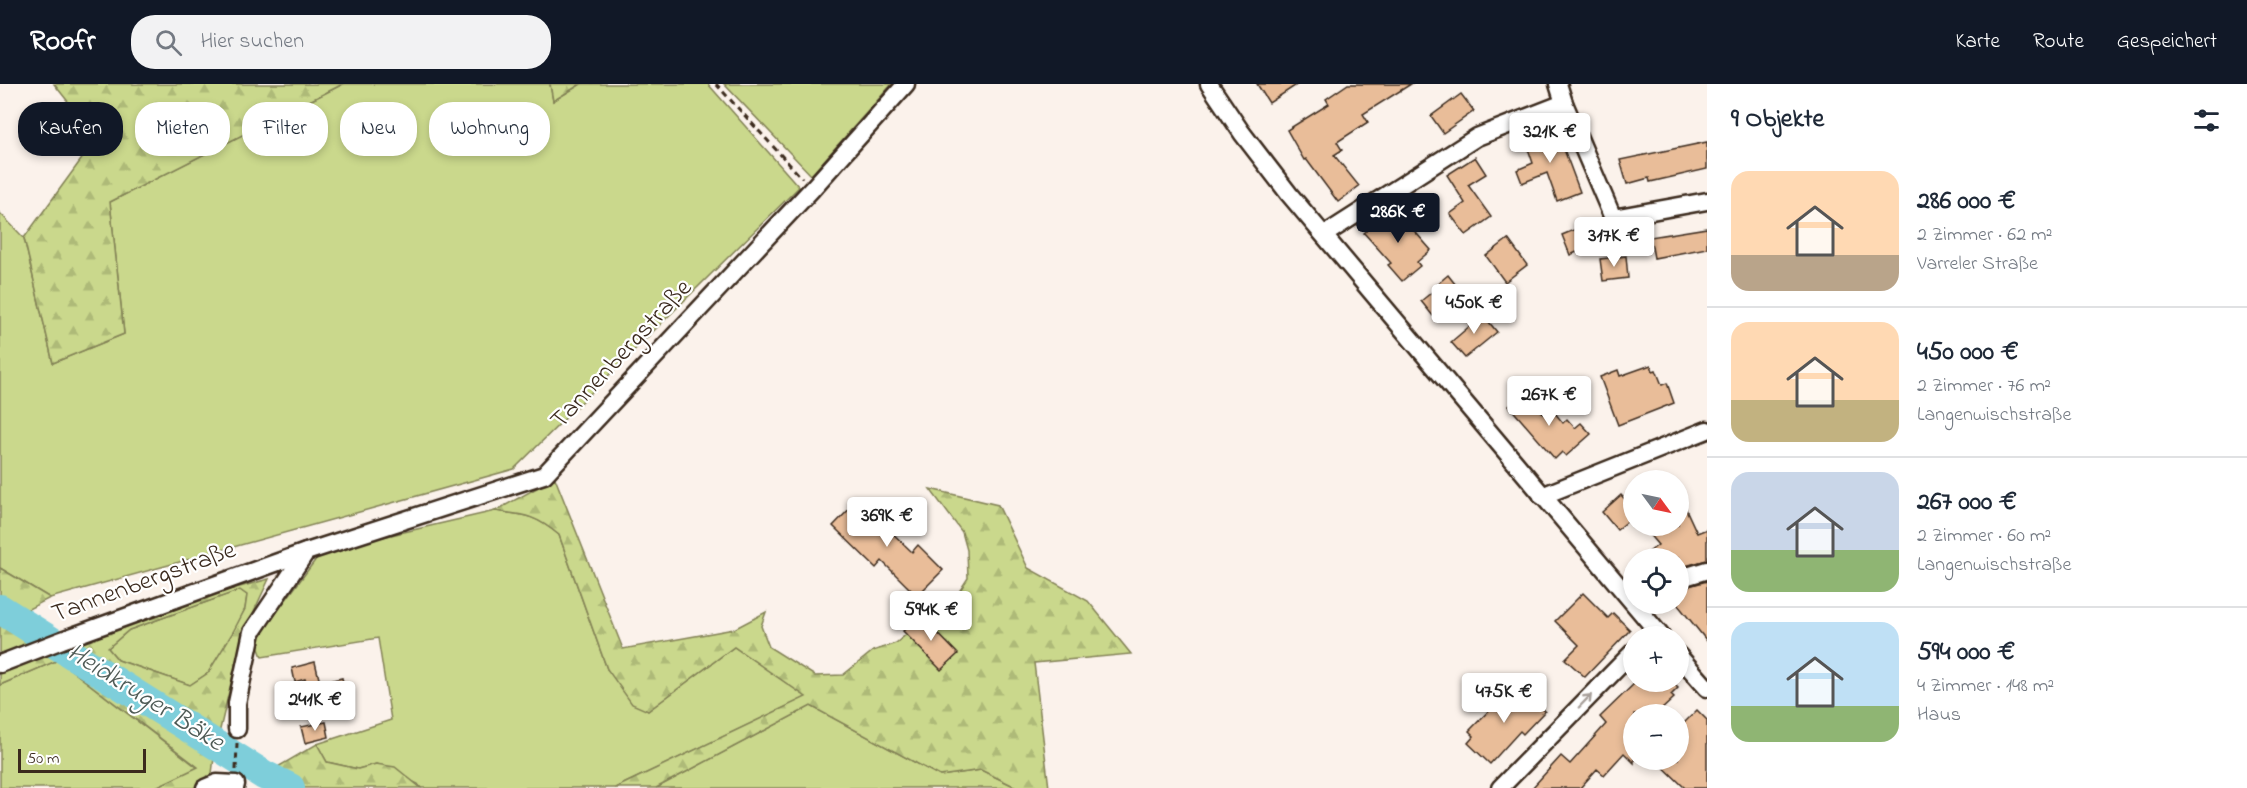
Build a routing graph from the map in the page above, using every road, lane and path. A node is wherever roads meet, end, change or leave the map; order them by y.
1 (716, 84) edge
2 (906, 84) edge
3 (1209, 84) edge
4 (1558, 84) edge
5 (1564, 103) junction
6 (813, 189) junction
7 (1707, 201) edge
8 (1324, 236) junction
9 (1707, 430) edge
10 (1542, 496) junction
11 (306, 552) junction
12 (1707, 570) edge
13 (1689, 576) edge
14 (1623, 589) edge
15 (1623, 662) edge
16 (0, 664) edge
17 (1689, 668) edge
18 (1707, 688) edge
19 (237, 729) joint
20 (236, 782) edge
21 (205, 788) edge
22 (1500, 788) edge

1 - 6 path
2 - 6 street, Tannenbergstraße
3 - 8 street
4 - 5 street
5 - 7 street
5 - 8 street
6 - 11 street, Tannenbergstraße
8 - 10 street
9 - 10 street
10 - 14 street
11 - 16 street, Tannenbergstraße
11 - 19 street
12 - 13 street
22 -> 15 street
17 - 18 street
19 - 20 path
20 - 21 street

